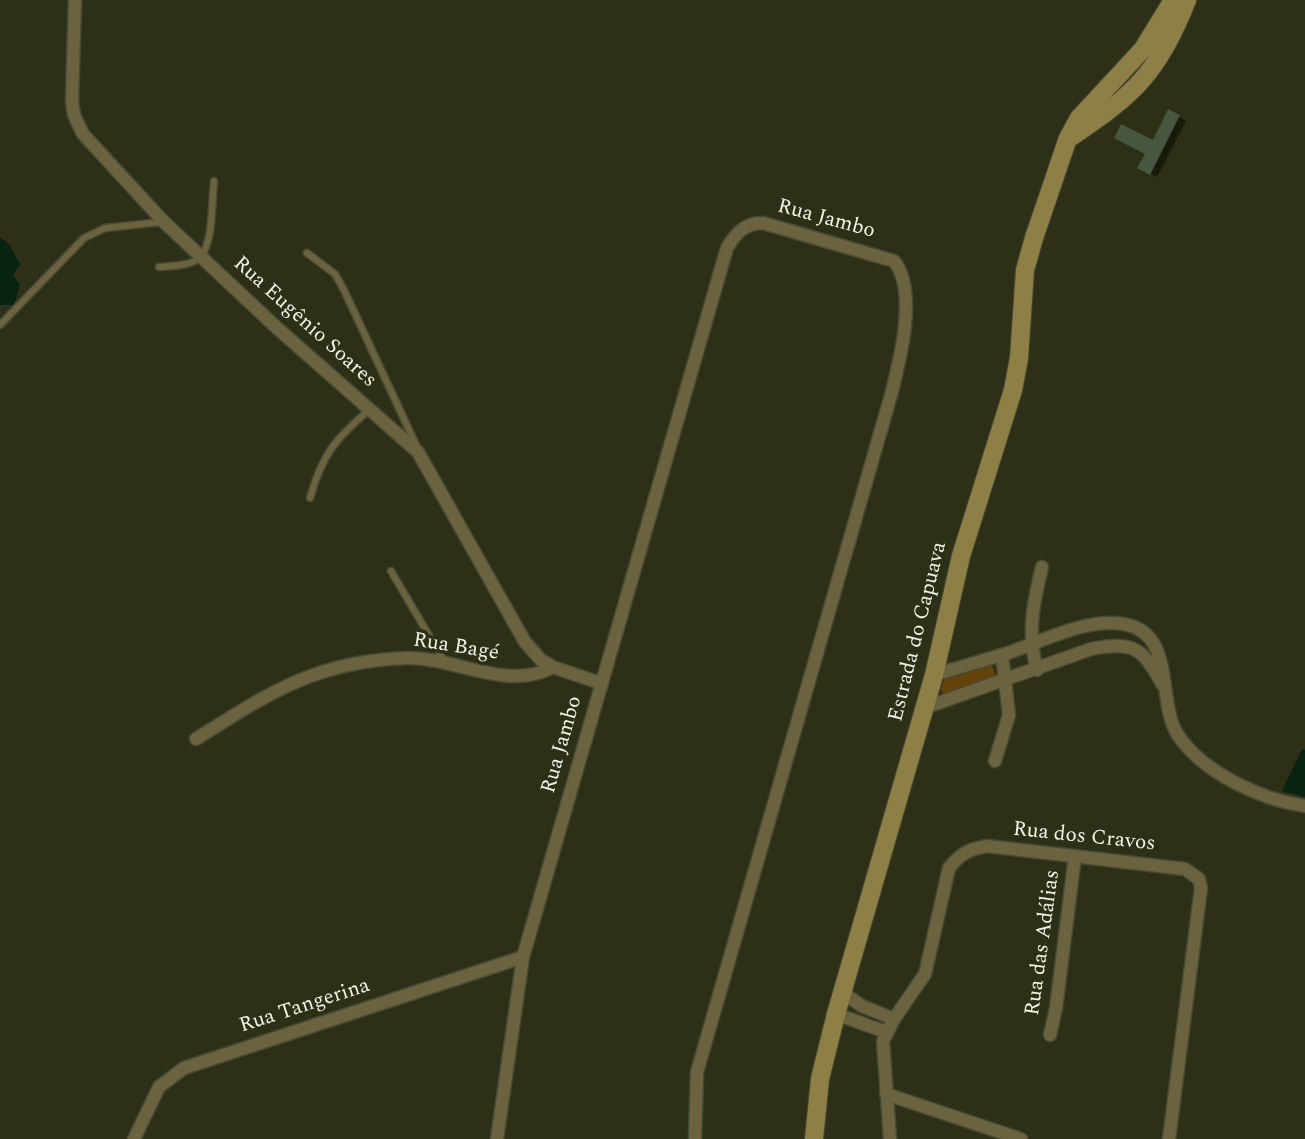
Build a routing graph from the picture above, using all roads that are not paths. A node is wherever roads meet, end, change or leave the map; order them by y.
1 (75, 0) edge
2 (1173, 0) edge
3 (1187, 0) edge
4 (1128, 65) junction
5 (1144, 80) junction
6 (1068, 138) junction
7 (214, 181) dead end
8 (164, 222) junction
9 (307, 253) dead end
10 (202, 256) junction
11 (159, 268) dead end
12 (0, 325) edge
13 (370, 408) junction
14 (418, 452) junction
15 (310, 498) dead end
16 (1041, 567) dead end
17 (391, 571) dead end
18 (1053, 638) junction
19 (1030, 645) junction
20 (1002, 655) junction
21 (445, 662) junction
22 (1059, 662) junction
23 (553, 667) junction
24 (1037, 670) junction
25 (934, 675) junction
26 (1007, 680) junction
27 (600, 683) junction
28 (1164, 688) junction
29 (924, 708) junction
30 (196, 739) dead end
31 (995, 761) dead end
32 (1305, 806) edge
33 (1075, 856) junction
34 (523, 957) junction
35 (843, 993) junction
36 (836, 1014) junction
37 (894, 1019) junction
38 (886, 1032) junction
39 (1050, 1035) dead end
40 (886, 1094) junction
41 (1017, 1138) edge
42 (134, 1139) edge
43 (497, 1139) edge
44 (695, 1139) edge
45 (814, 1139) edge
46 (890, 1139) edge
47 (1169, 1139) edge

1 - 8 street, Rua Eugênio Soares
2 - 4 main road, Estrada do Capuava
3 - 5 main road
4 - 5 main road
4 - 6 main road, Estrada do Capuava
5 - 6 main road
6 - 25 main road, Estrada do Capuava
7 - 10 lane
8 - 10 street, Rua Eugênio Soares
8 - 12 lane
9 - 14 lane
10 - 11 lane
10 - 13 street, Rua Eugênio Soares
13 - 14 street, Rua Eugênio Soares
13 - 15 lane
14 - 23 street, Rua Eugênio Soares
16 - 19 street
17 - 21 lane
18 - 19 street
18 - 22 street
18 - 28 street
19 - 20 street
19 - 24 street
20 - 25 street
20 - 26 street
21 - 23 street, Rua Bagé
21 - 30 street, Rua Bagé
22 - 24 street
22 - 28 street
23 - 27 street
24 - 26 street
25 - 29 main road, Estrada do Capuava
26 - 29 street
26 - 31 street
27 - 34 street, Rua Jambo
27 - 44 street, Rua Jambo
28 - 32 street
29 - 35 main road, Estrada do Capuava
33 - 37 street, Rua dos Cravos
33 - 39 street, Rua das Adálias
33 - 47 street, Rua dos Cravos
34 - 42 street, Rua Tangerina
34 - 43 street, Rua Jambo
35 - 36 main road, Estrada do Capuava
35 - 37 street
36 - 38 street
36 - 45 main road, Estrada do Capuava
37 - 38 street, Rua dos Cravos
38 - 40 street, Rua dos Cravos
40 - 41 street
40 - 46 street, Rua dos Cravos

